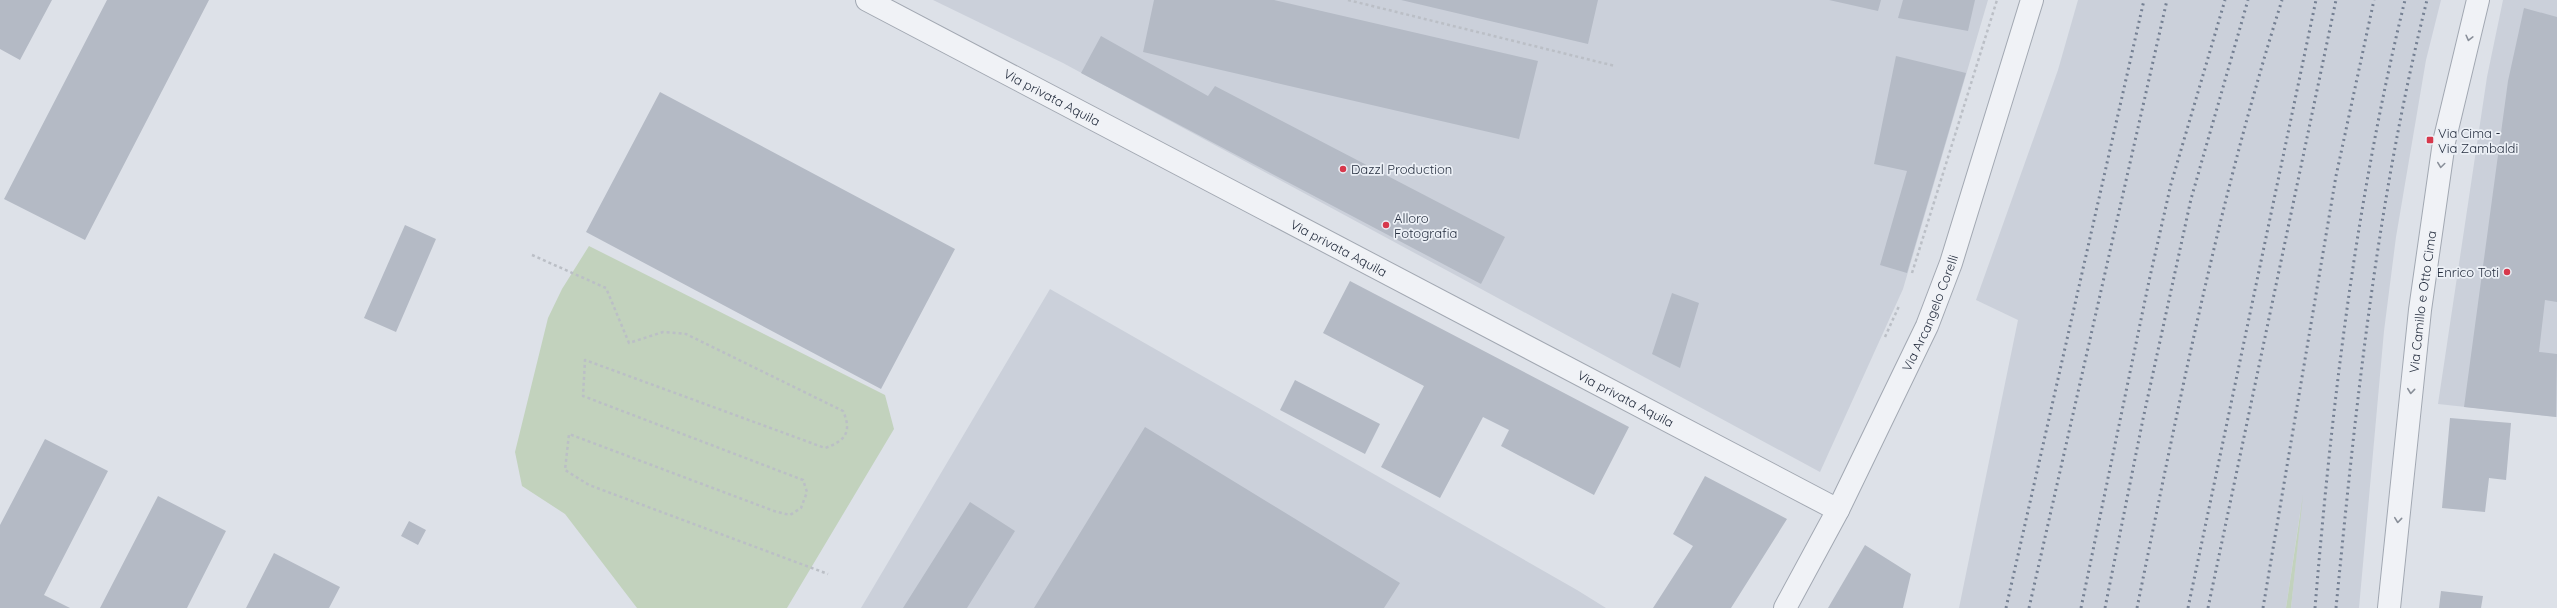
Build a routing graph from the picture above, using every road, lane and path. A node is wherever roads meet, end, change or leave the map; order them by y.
1 (867, 0) edge
2 (1348, 0) edge
3 (1997, 0) edge
4 (2032, 0) edge
5 (2478, 0) edge
6 (1614, 66) dead end
7 (532, 255) dead end
8 (1911, 277) dead end
9 (1903, 299) dead end
10 (1882, 342) dead end
11 (1838, 510) junction
12 (828, 574) dead end
13 (1785, 608) edge
14 (2389, 608) edge

1 - 11 street, Via privata Aquila
2 - 6 path
3 - 8 path
4 - 11 street, Via Arcangelo Corelli
5 -> 14 street, Via Camillo e Otto Cima
7 - 12 path
9 - 10 path
11 - 13 street, Via Arcangelo Corelli

